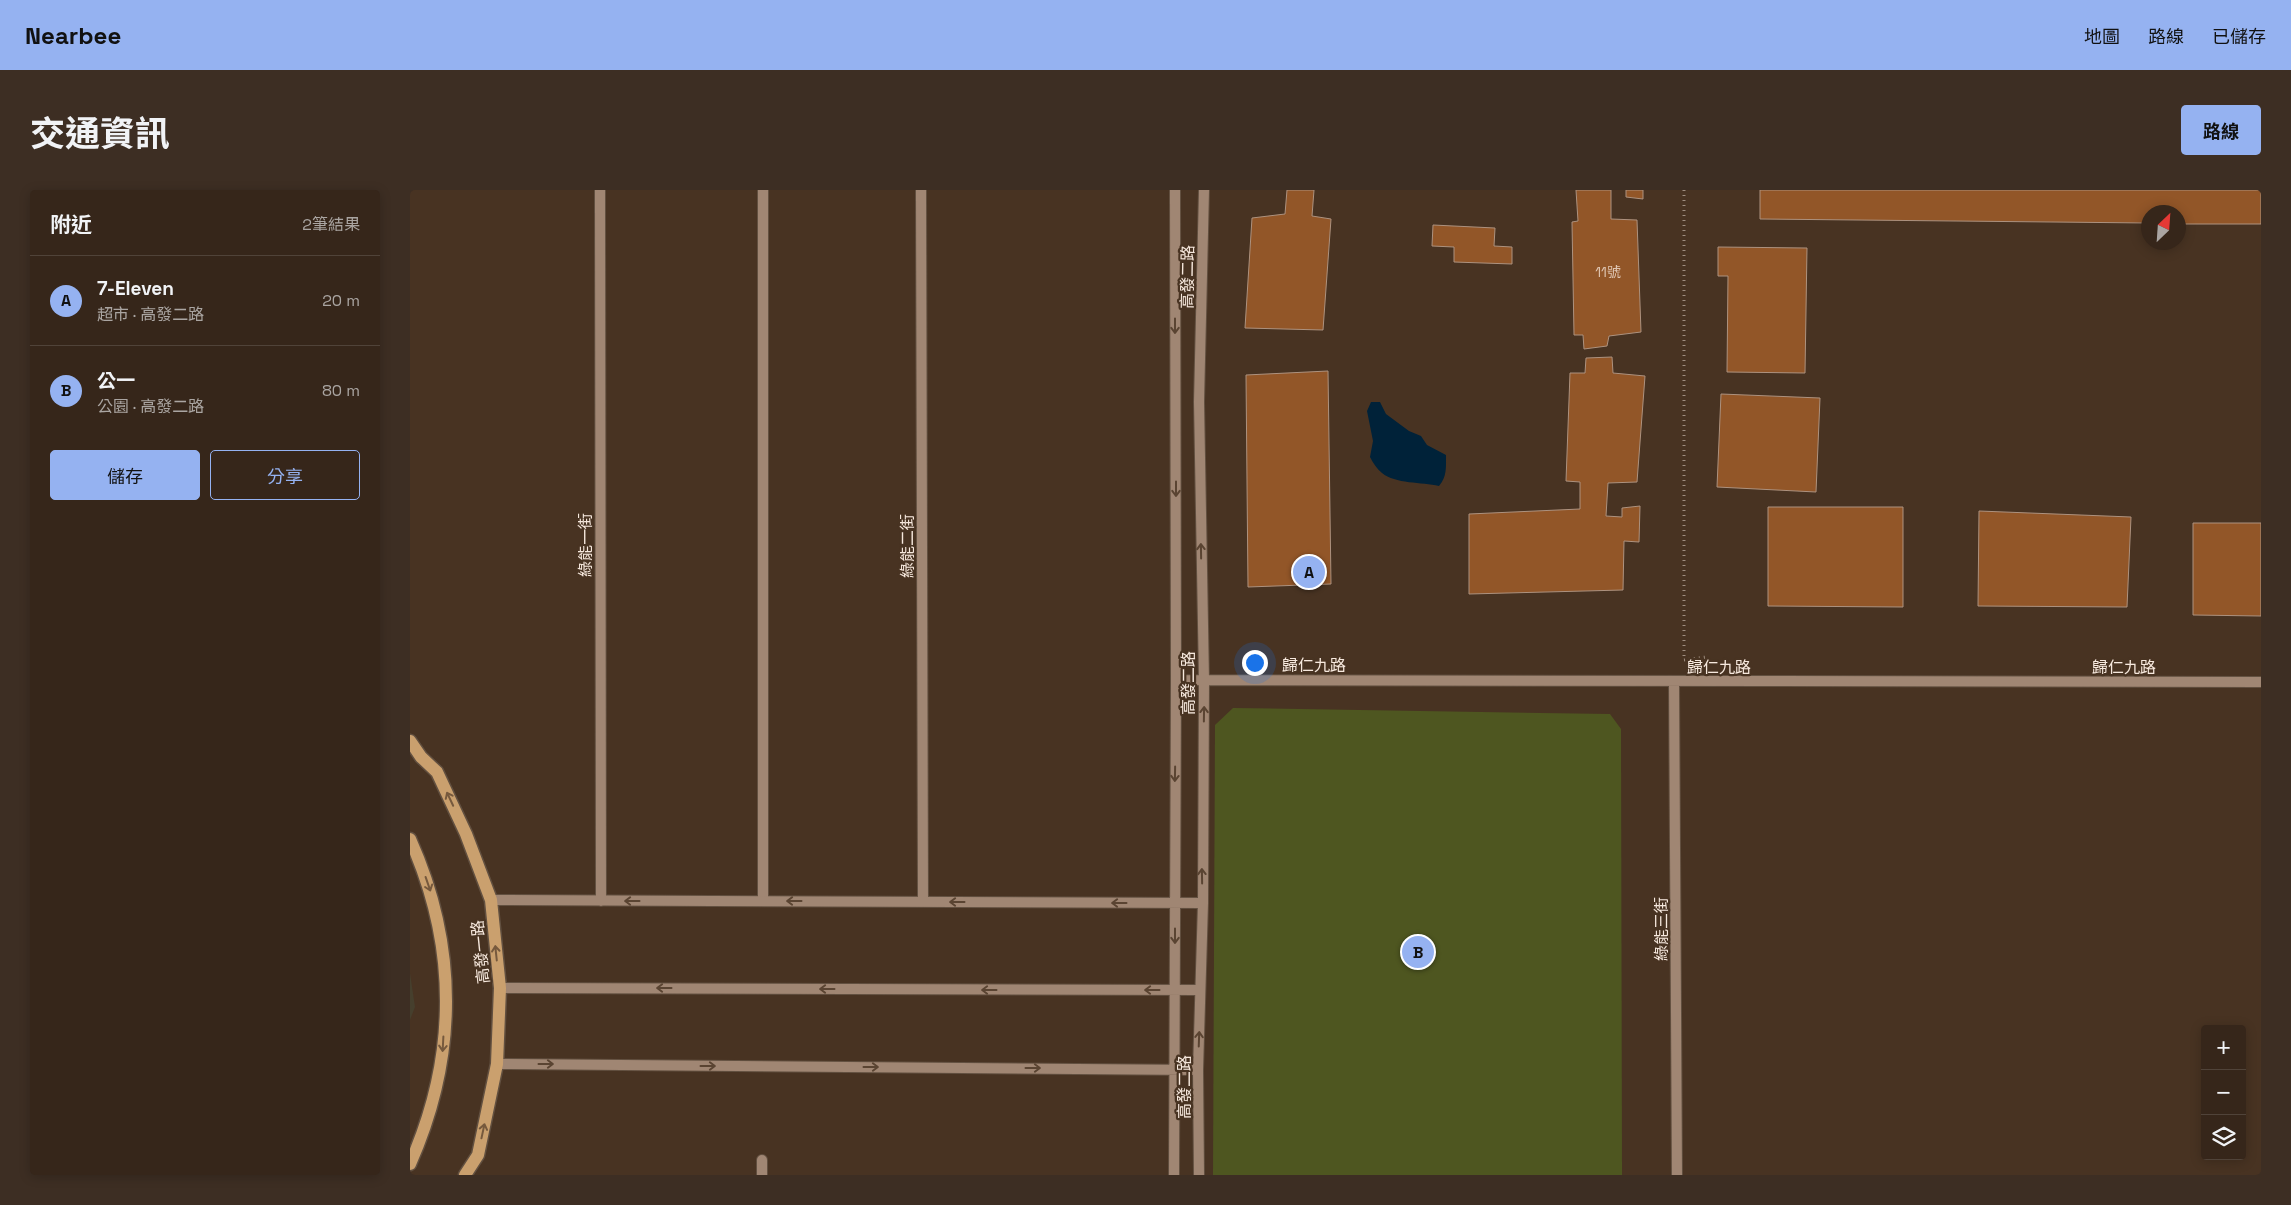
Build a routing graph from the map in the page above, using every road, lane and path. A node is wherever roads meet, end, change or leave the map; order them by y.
1 (600, 190) edge
2 (763, 190) edge
3 (920, 190) edge
4 (1175, 190) edge
5 (1204, 190) edge
6 (1684, 190) edge
7 (1706, 657) dead end
8 (1176, 680) junction
9 (1204, 680) junction
10 (1674, 682) junction
11 (2261, 682) edge
12 (410, 741) edge
13 (410, 838) edge
14 (491, 900) junction
15 (601, 900) junction
16 (762, 901) junction
17 (923, 902) junction
18 (1175, 903) junction
19 (1203, 903) junction
20 (500, 988) junction
21 (1175, 990) junction
22 (1200, 990) junction
23 (497, 1064) junction
24 (1173, 1070) junction
25 (1198, 1070) junction
26 (762, 1160) dead end
27 (410, 1164) edge
28 (465, 1175) edge
29 (762, 1175) edge
30 (1174, 1175) edge
31 (1199, 1175) edge
32 (1677, 1175) edge

1 - 15 street, 綠能一街
2 - 16 street
3 - 17 street, 綠能二街
4 -> 8 street, 高發二路
9 -> 5 street, 高發二路
6 - 7 path
8 - 9 street, 歸仁九路
8 -> 18 street, 高發二路
9 - 10 street, 歸仁九路
19 -> 9 street, 高發二路
10 - 11 street, 歸仁九路
10 - 32 street, 綠能三街
14 -> 12 main road, 高發一路
13 -> 27 main road
14 - 15 street
20 -> 14 main road, 高發一路
16 -> 15 street
17 -> 16 street
18 -> 17 street
18 - 19 street
18 -> 21 street, 高發二路
19 - 22 street, 高發二路
21 -> 20 street
20 - 23 main road, 高發一路
21 - 22 street
21 - 24 street, 高發二路
25 -> 22 street, 高發二路
23 -> 24 street
28 -> 23 main road, 高發一路
24 - 25 street
24 - 30 street, 高發二路
25 - 31 street, 高發二路
26 - 29 street

